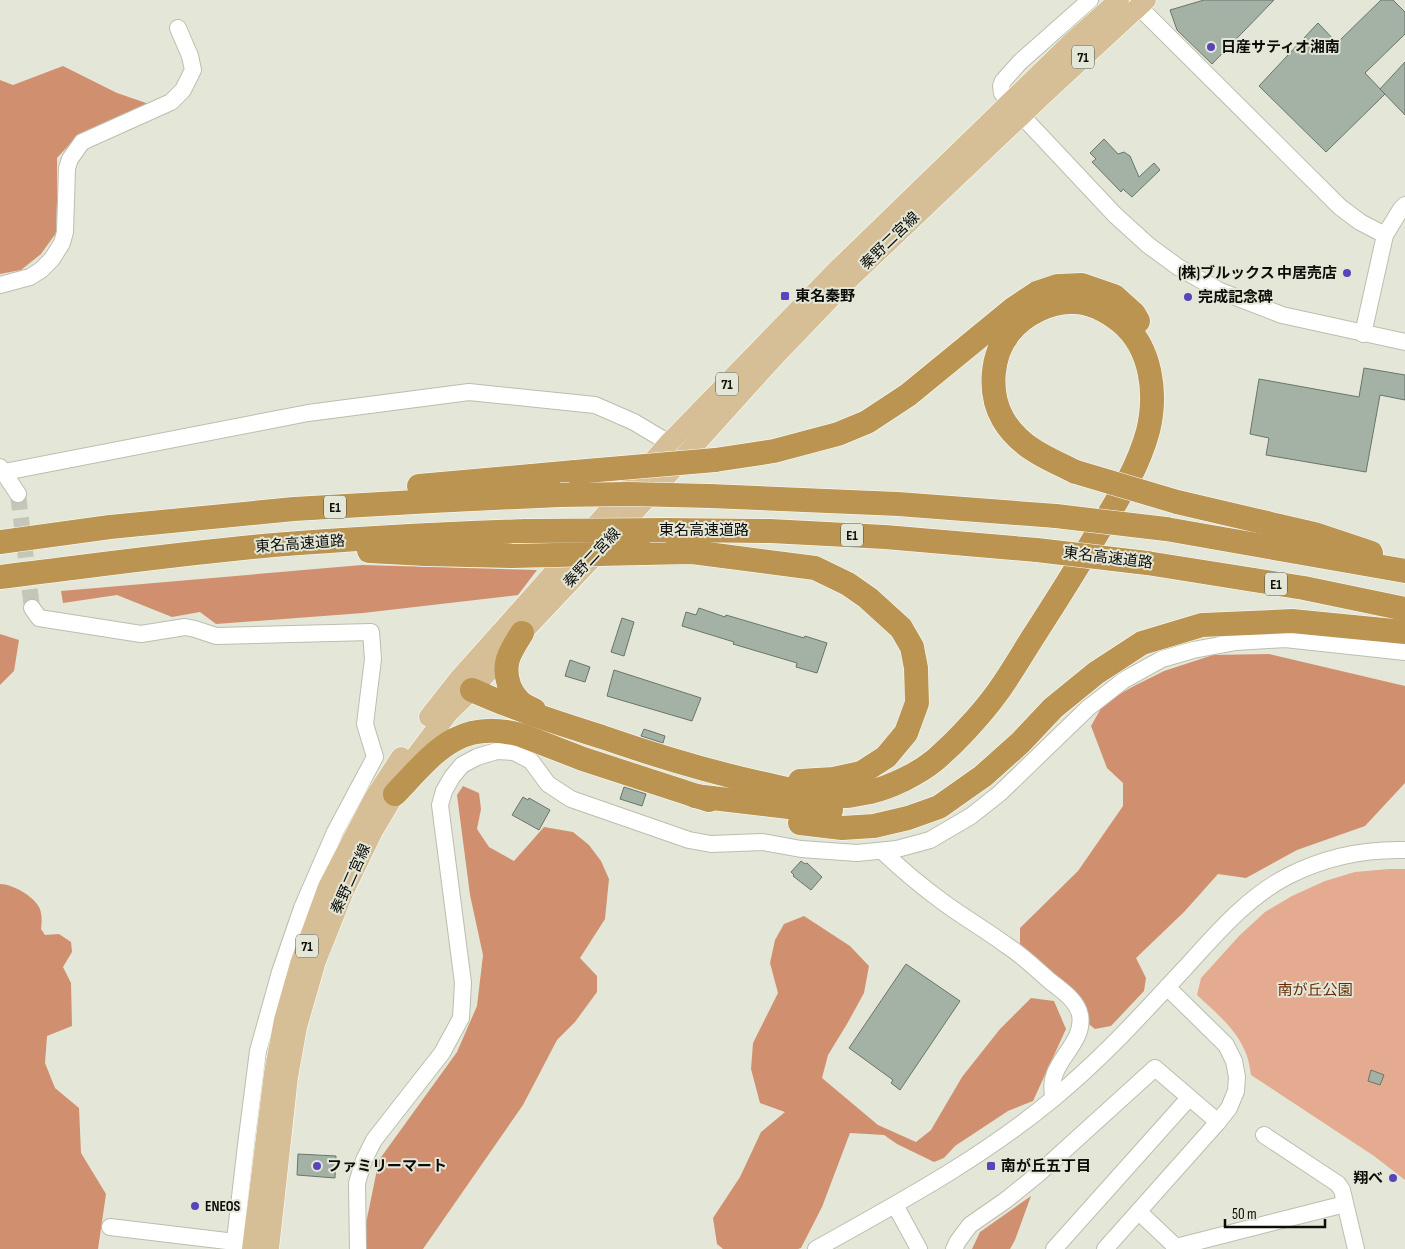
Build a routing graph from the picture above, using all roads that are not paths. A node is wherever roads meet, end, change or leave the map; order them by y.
1 (1090, 0) edge
2 (1135, 2) edge
3 (178, 28) dead end
4 (1016, 108) junction
5 (1405, 205) edge
6 (1384, 235) junction
7 (0, 284) edge
8 (1363, 334) junction
9 (1405, 342) edge
10 (669, 443) junction
11 (1, 471) edge
12 (18, 494) tunnel mouth
13 (110, 526) junction
14 (0, 542) edge
15 (274, 545) junction
16 (1405, 564) edge
17 (1405, 571) edge
18 (0, 577) edge
19 (32, 608) dead end
20 (1405, 608) edge
21 (1405, 632) edge
22 (522, 633) junction
23 (1405, 652) edge
24 (466, 684) junction
25 (555, 722) junction
26 (583, 759) junction
27 (764, 784) junction
28 (394, 794) junction
29 (695, 796) junction
30 (1405, 850) edge
31 (882, 851) junction
32 (1167, 987) junction
33 (1054, 1098) junction
34 (1189, 1098) junction
35 (1218, 1122) junction
36 (1264, 1135) dead end
37 (1345, 1204) junction
38 (894, 1205) junction
39 (1139, 1212) junction
40 (110, 1226) dead end
41 (240, 1247) edge
42 (912, 1247) edge
43 (1175, 1248) edge
44 (269, 1249) edge
45 (358, 1249) edge
46 (816, 1249) edge
47 (954, 1249) edge
48 (1054, 1249) edge
49 (1105, 1249) edge
50 (1356, 1249) edge

1 - 4 street
2 - 4 main road, 秦野二宮線 / 71
2 - 6 street
3 - 7 street
4 - 8 street
4 - 10 main road, 秦野二宮線 / 71
4 - 22 main road, 秦野二宮線 / 71
5 - 6 street
6 - 8 street
8 - 9 street
10 - 11 street
10 - 24 main road, 秦野二宮線 / 71
11 - 12 street
13 - 14 highway, E1
13 - 17 highway, E1, bridge
13 - 29 highway, bridge
15 - 18 highway, 東名高速道路 / E1
15 - 20 highway, 東名高速道路 / E1, bridge
15 - 27 highway, bridge
16 - 27 highway, bridge
19 - 41 street
21 - 29 highway
22 - 24 main road, 秦野二宮線 / 71
22 - 25 highway
23 - 31 street
24 - 25 highway
24 - 26 highway
24 - 28 main road, 秦野二宮線 / 71
24 - 41 main road, 秦野二宮線 / 71
25 - 27 highway
26 - 28 highway
26 - 29 highway
28 - 44 main road, 秦野二宮線 / 71
30 - 32 street
31 - 33 street
31 - 45 street
32 - 33 street
32 - 35 street
33 - 38 street
34 - 35 street
34 - 47 street
34 - 48 street
35 - 39 street
36 - 37 street
37 - 43 street
37 - 50 street
38 - 42 street
38 - 46 street
39 - 43 street
39 - 49 street
40 - 41 street

